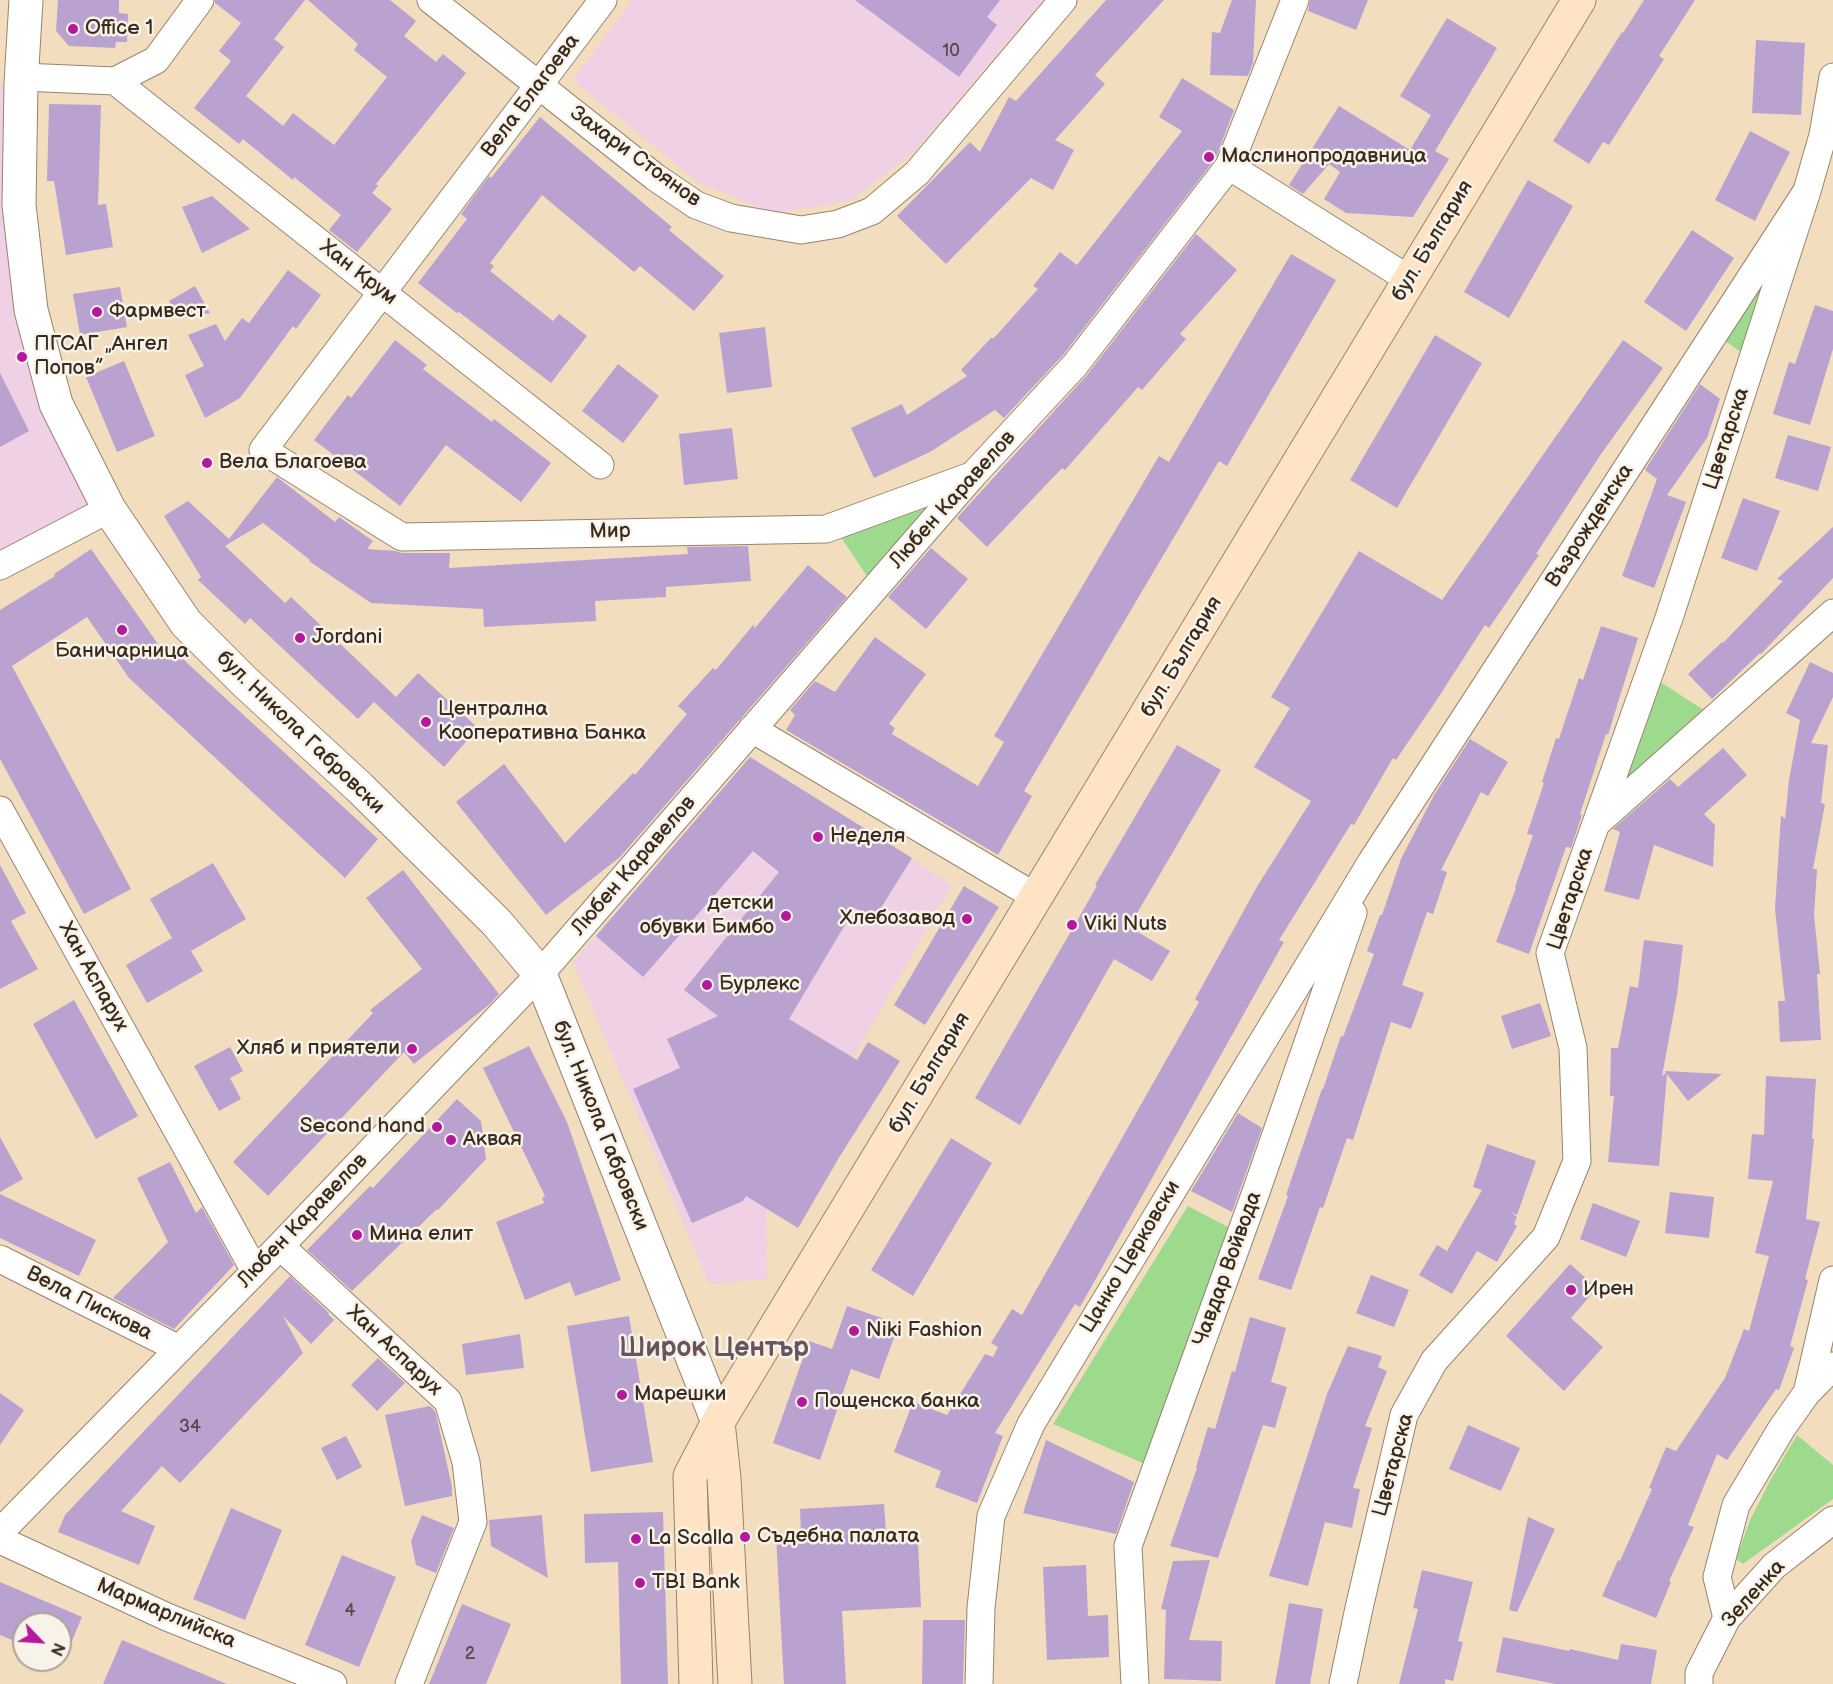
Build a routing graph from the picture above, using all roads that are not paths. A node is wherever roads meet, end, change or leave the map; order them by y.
1 (26, 0) edge
2 (200, 0) edge
3 (431, 0) edge
4 (603, 0) edge
5 (1063, 0) edge
6 (1295, 0) edge
7 (1579, 0) edge
8 (22, 77) junction
9 (1833, 77) edge
10 (115, 81) junction
11 (538, 86) junction
12 (1229, 166) junction
13 (1807, 191) junction
14 (1410, 280) junction
15 (382, 292) junction
16 (263, 450) joint
17 (600, 465) dead end
18 (973, 475) junction
19 (108, 509) junction
20 (0, 566) edge
21 (1833, 614) edge
22 (752, 729) junction
23 (0, 810) edge
24 (1596, 823) junction
25 (1372, 861) junction
26 (1036, 897) junction
27 (540, 974) junction
28 (280, 1246) junction
29 (0, 1259) edge
30 (255, 1271) junction
31 (1833, 1280) edge
32 (179, 1349) junction
33 (1833, 1366) edge
34 (1806, 1394) junction
35 (718, 1422) junction
36 (1833, 1521) edge
37 (0, 1532) edge
38 (0, 1540) edge
39 (1727, 1618) junction
40 (333, 1684) edge
41 (409, 1684) edge
42 (696, 1684) edge
43 (735, 1684) edge
44 (979, 1684) edge
45 (1135, 1684) edge
46 (1343, 1684) edge
47 (1699, 1684) edge

1 - 8 street, бул. Никола Габровски
2 - 10 street
3 - 11 street, Захари Стоянов
4 - 11 street, Вела Благоева
5 - 11 street, Захари Стоянов
6 - 12 street, Любен Каравелов
7 - 14 main road, бул. България
8 - 10 street
8 - 19 street, бул. Никола Габровски
9 - 13 street, Цветарска
10 - 15 street, Хан Крум
11 - 15 street, Вела Благоева
12 - 14 street
12 - 18 street, Любен Каравелов
13 - 24 street, Цветарска
13 - 25 street, Възрожденска
14 - 26 main road, бул. България
15 - 16 street, Вела Благоева
15 - 17 street, Хан Крум
16 - 18 street, Мир
18 - 22 street, Любен Каравелов
19 - 20 street
19 - 27 street, бул. Никола Габровски
21 - 24 street
22 - 26 street
22 - 27 street, Любен Каравелов
23 - 30 street, Хан Аспарух
24 - 46 street, Цветарска
25 - 44 street, Цанко Церковски
25 - 45 street, Чавдар Войвода
26 - 35 main road, бул. България
27 - 28 street, Любен Каравелов
27 - 35 street, бул. Никола Габровски
28 - 30 street, Любен Каравелов
28 - 41 street, Хан Аспарух
29 - 32 street, Вела Пискова
30 - 32 street, Любен Каравелов
31 - 34 street
32 - 37 street, Любен Каравелов
33 - 34 street
34 - 39 street
35 - 42 main road, бул. България
35 - 43 main road
36 - 39 street, Зеленка
38 - 40 street, Мармарлийска
39 - 47 street, Зеленка

